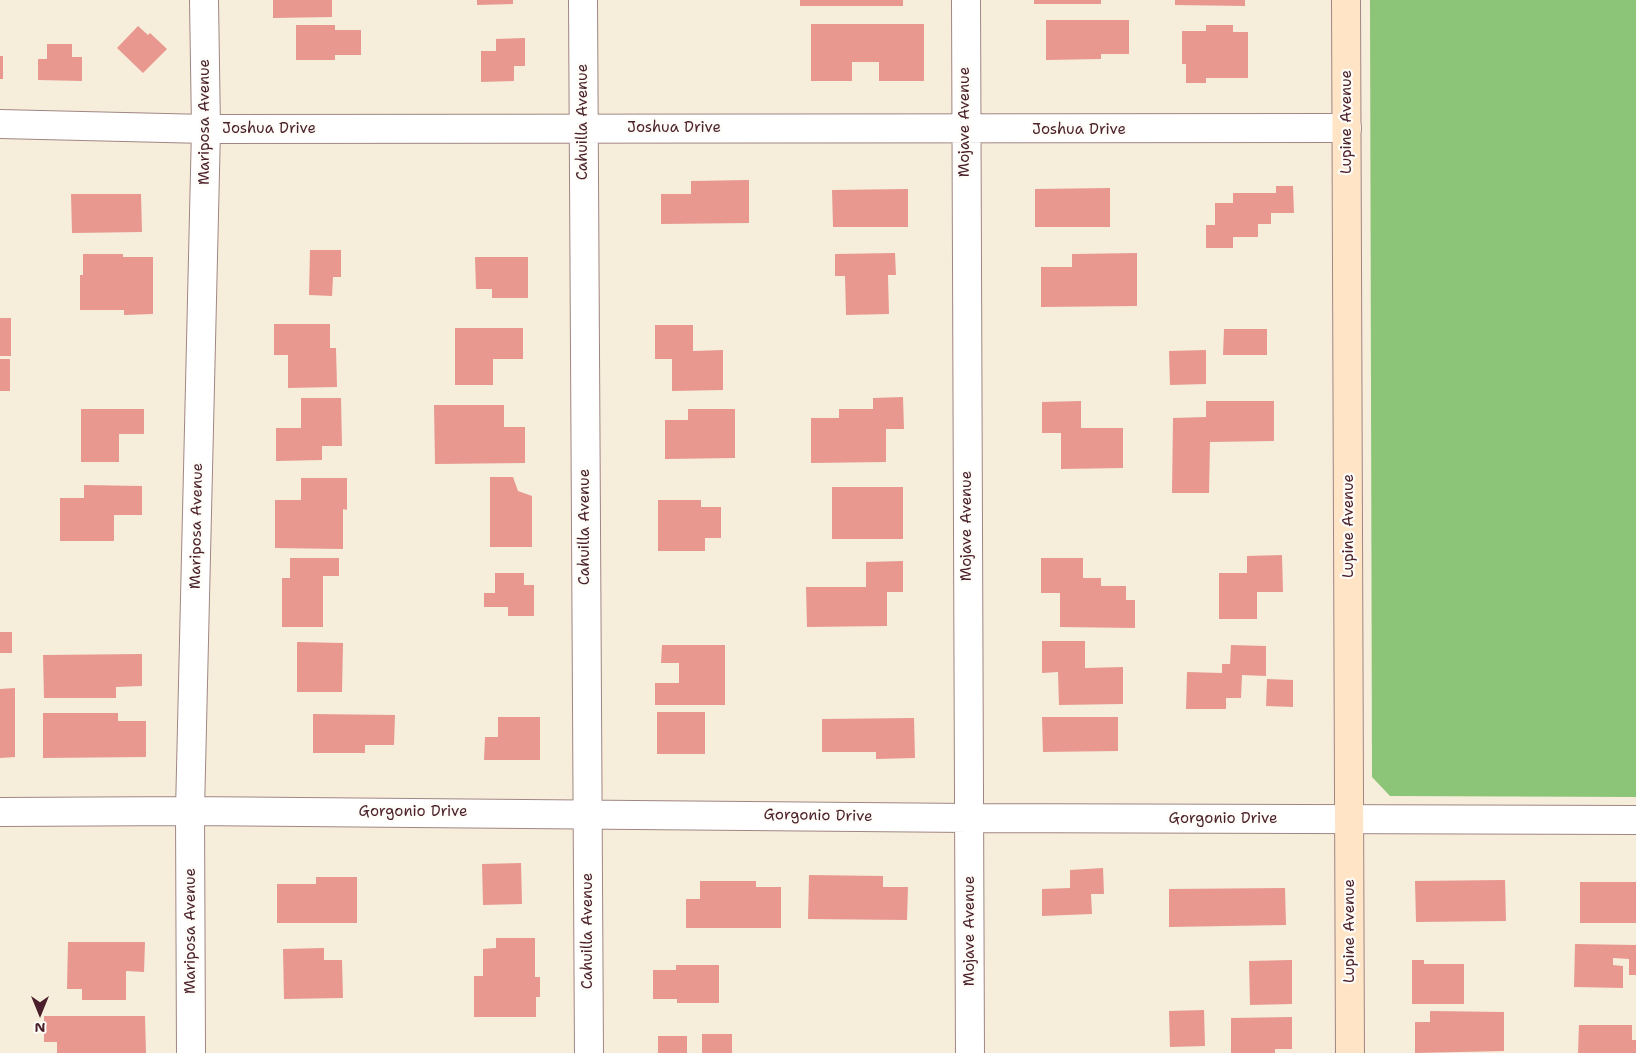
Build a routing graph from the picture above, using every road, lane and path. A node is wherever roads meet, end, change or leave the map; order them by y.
1 (204, 0) edge
2 (583, 0) edge
3 (966, 0) edge
4 (1346, 0) edge
5 (0, 124) edge
6 (583, 128) junction
7 (1347, 128) junction
8 (206, 130) junction
9 (965, 130) junction
10 (190, 811) junction
11 (0, 812) edge
12 (587, 814) junction
13 (969, 818) junction
14 (1350, 819) junction
15 (1636, 820) edge
16 (191, 1053) edge
17 (589, 1053) edge
18 (970, 1053) edge
19 (1350, 1053) edge

1 - 8 street, Mariposa Avenue
2 - 6 street, Cahuilla Avenue
3 - 9 street, Mojave Avenue
4 - 7 street, Lupine Avenue
5 - 8 street, Joshua Drive
6 - 8 street, Joshua Drive
6 - 9 street, Joshua Drive
6 - 12 street, Cahuilla Avenue
7 - 9 street, Joshua Drive
7 - 14 street, Lupine Avenue
8 - 10 street, Mariposa Avenue
9 - 13 street, Mojave Avenue
10 - 11 street, Gorgonio Drive
10 - 12 street, Gorgonio Drive
10 - 16 street, Mariposa Avenue
12 - 13 street, Gorgonio Drive
12 - 17 street, Cahuilla Avenue
13 - 14 street, Gorgonio Drive
13 - 18 street, Mojave Avenue
14 - 15 street, Gorgonio Drive
14 - 19 street, Lupine Avenue

